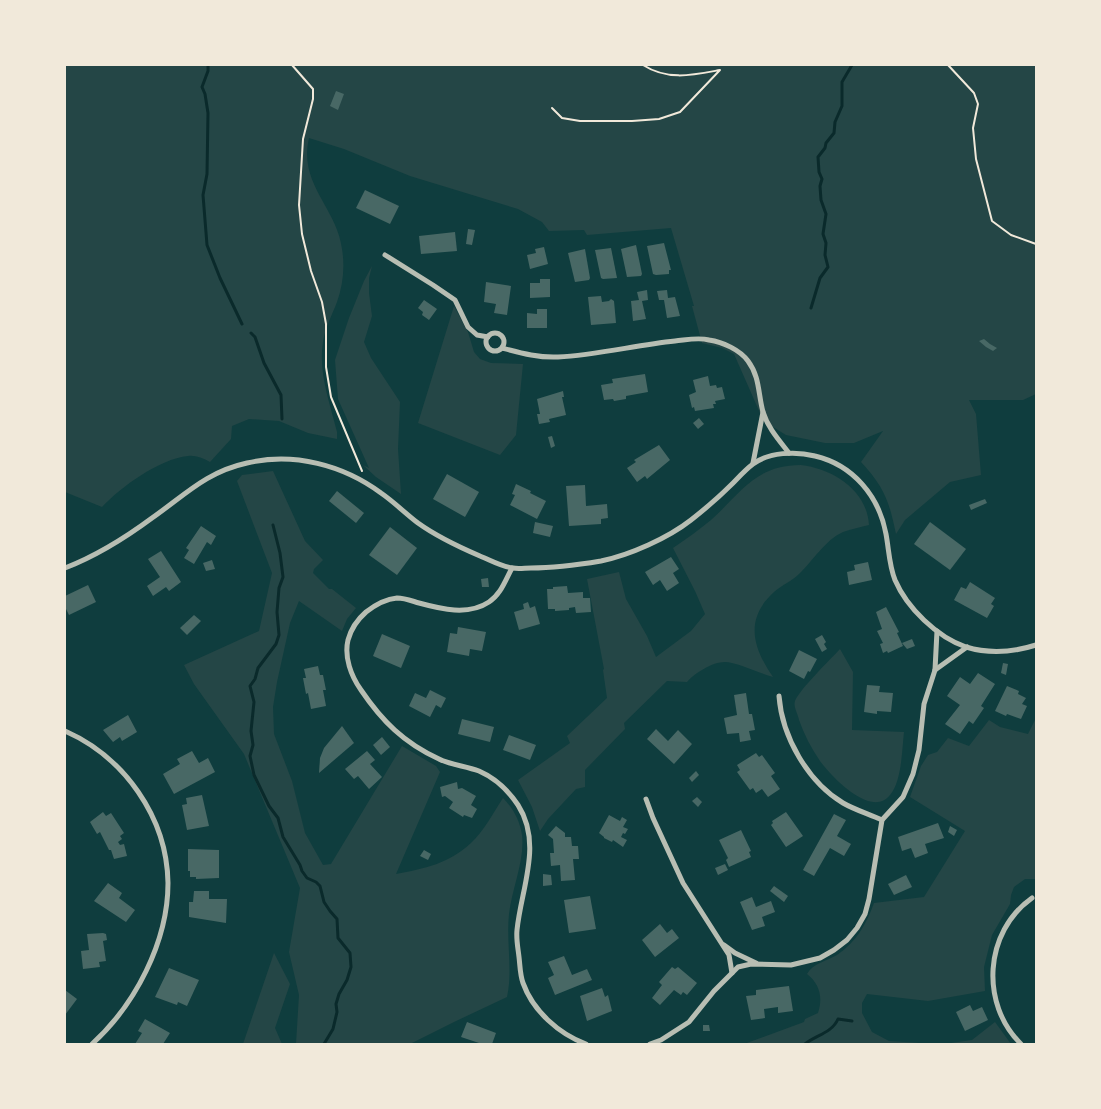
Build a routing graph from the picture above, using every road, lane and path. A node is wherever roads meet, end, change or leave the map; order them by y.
1 (292, 65) edge
2 (643, 65) edge
3 (724, 65) edge
4 (948, 65) edge
5 (720, 70) junction
6 (552, 108) dead end
7 (1036, 244) edge
8 (384, 255) dead end
9 (488, 337) junction
10 (502, 348) junction
11 (763, 412) junction
12 (790, 453) junction
13 (754, 464) junction
14 (366, 483) junction
15 (65, 568) edge
16 (512, 568) junction
17 (937, 631) junction
18 (1036, 645) edge
19 (966, 647) junction
20 (935, 670) junction
21 (779, 696) dead end
22 (65, 731) edge
23 (646, 799) dead end
24 (882, 820) junction
25 (1032, 898) dead end
26 (722, 943) junction
27 (758, 964) junction
28 (732, 973) junction
29 (92, 1044) edge
30 (586, 1044) edge
31 (650, 1044) edge
32 (1021, 1044) edge

1 - 14 path
2 - 5 path
3 - 5 path
4 - 7 path
5 - 6 path
8 - 9 street
9 - 10 street
9 - 10 street
10 - 11 street
11 - 12 street
11 - 13 street
12 - 13 street
12 - 17 street
13 - 16 street
14 - 15 street
14 - 16 street
16 - 30 street
17 - 19 street
17 - 20 street
18 - 19 street
19 - 20 street
20 - 24 street
21 - 24 street
22 - 29 street
23 - 26 street
24 - 27 street
25 - 32 street
26 - 27 street
26 - 28 street
27 - 28 street
28 - 31 street

